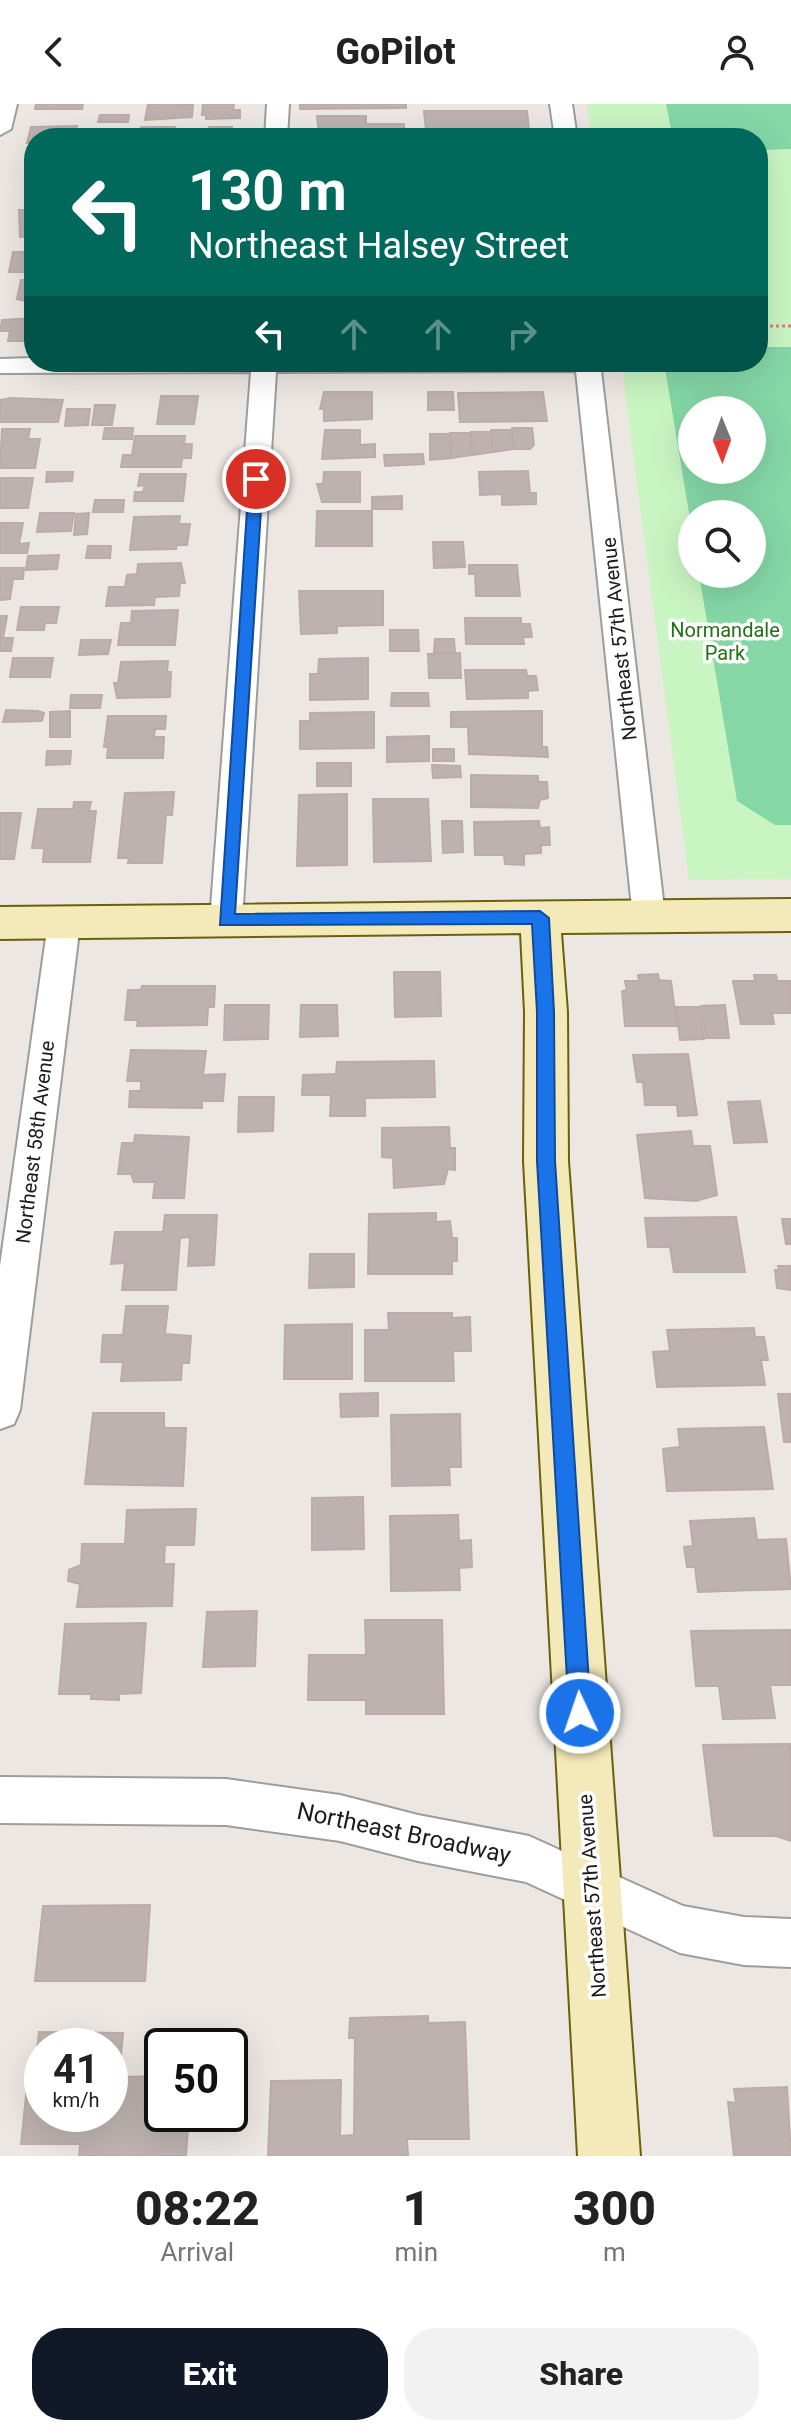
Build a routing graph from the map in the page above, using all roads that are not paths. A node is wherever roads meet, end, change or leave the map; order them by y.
1 (6, 104) edge
2 (278, 104) edge
3 (561, 104) edge
4 (277, 128) edge
5 (565, 128) edge
6 (0, 129) edge
7 (0, 366) edge
8 (24, 366) edge
9 (263, 372) edge
10 (589, 372) edge
11 (791, 915) edge
12 (649, 917) junction
13 (540, 918) junction
14 (226, 921) junction
15 (0, 923) edge
16 (64, 923) junction
17 (0, 1410) edge
18 (0, 1800) edge
19 (591, 1887) junction
20 (791, 1943) edge
21 (609, 2156) edge

1 - 6 street
2 - 4 street
3 - 5 street
7 - 8 street
9 - 14 street
10 - 12 street, Northeast 57th Avenue
11 - 12 main road
12 - 13 main road
13 - 14 main road
13 - 19 main road, Northeast 57th Avenue
14 - 16 main road
15 - 16 main road
16 - 17 street, Northeast 58th Avenue
18 - 19 street, Northeast Broadway
19 - 20 street, Northeast Broadway
19 - 21 main road, Northeast 57th Avenue

